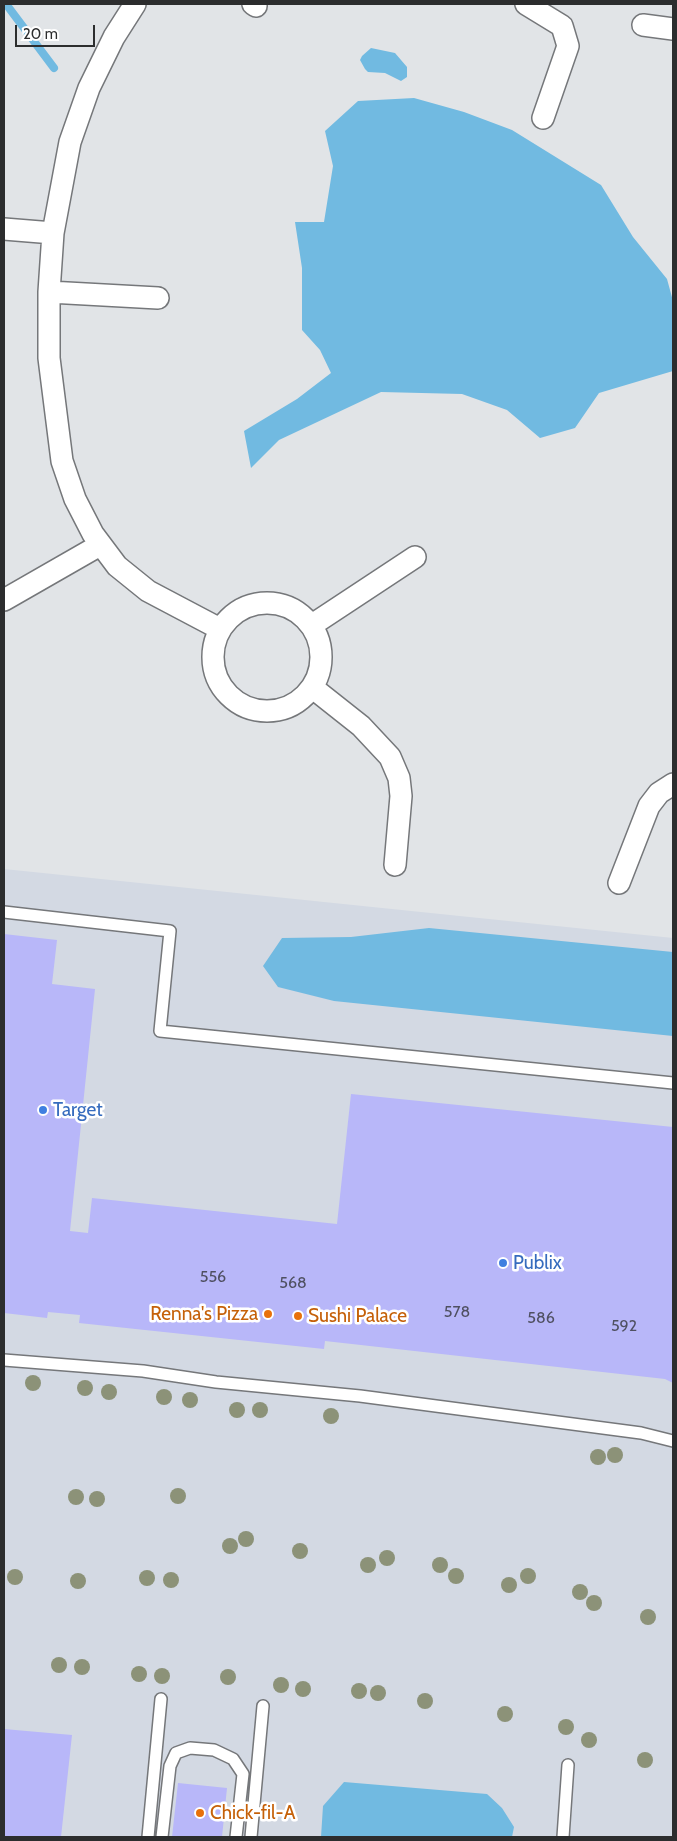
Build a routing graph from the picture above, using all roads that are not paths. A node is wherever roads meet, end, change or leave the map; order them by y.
1 (135, 4) edge
2 (526, 4) edge
3 (643, 24) dead end
4 (673, 29) edge
5 (543, 118) dead end
6 (4, 229) edge
7 (53, 233) junction
8 (48, 292) junction
9 (158, 298) dead end
10 (100, 545) junction
11 (415, 557) dead end
12 (4, 600) edge
13 (312, 625) junction
14 (220, 629) junction
15 (313, 688) junction
16 (673, 784) edge
17 (395, 865) dead end
18 (620, 883) dead end
19 (4, 912) edge
20 (673, 1083) edge
21 (4, 1360) edge
22 (673, 1441) edge
23 (161, 1699) dead end
24 (263, 1706) dead end
25 (568, 1765) dead end
26 (148, 1837) edge
27 (162, 1837) edge
28 (236, 1837) edge
29 (251, 1837) edge
30 (563, 1837) edge

1 - 7 street
2 - 5 street
3 - 4 street
6 - 7 street
7 - 8 street
8 - 9 street
8 - 10 street
10 - 12 street
10 - 14 street
11 - 13 street
13 - 14 street
13 - 15 street
14 - 15 street
15 - 17 street
16 - 18 street
19 - 20 lane
21 - 22 lane
23 - 26 lane
24 - 29 lane
25 - 30 lane
27 - 28 lane

